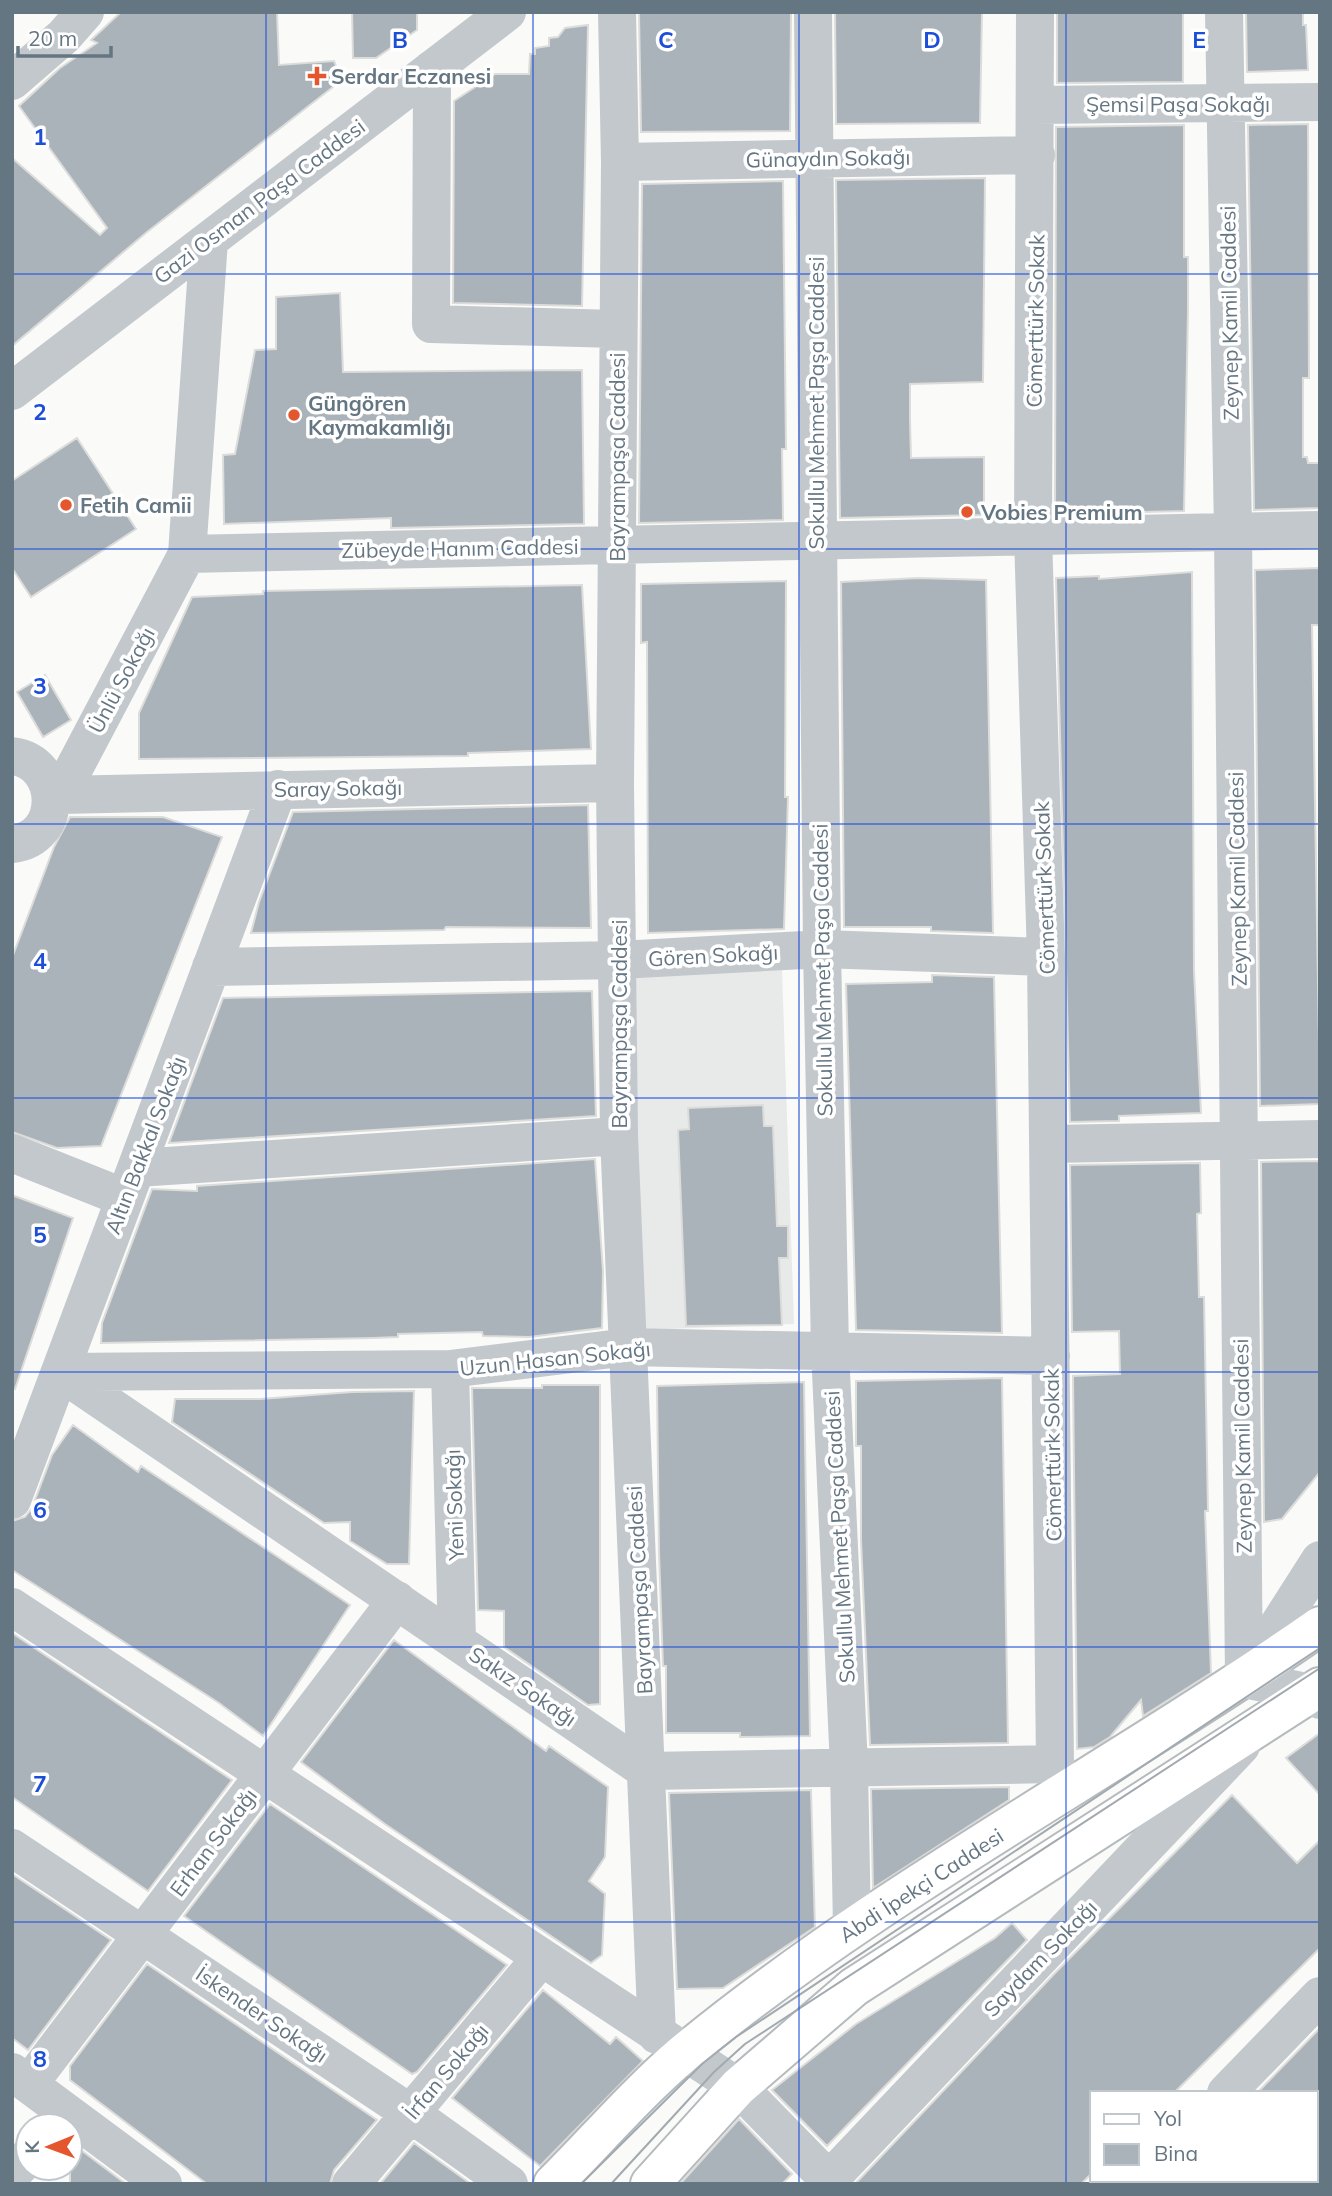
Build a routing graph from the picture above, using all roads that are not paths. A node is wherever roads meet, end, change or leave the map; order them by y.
1 (85, 12) edge
2 (506, 12) edge
3 (617, 12) edge
4 (813, 12) edge
5 (1035, 12) edge
6 (1224, 12) edge
7 (450, 43) edge
8 (12, 81) edge
9 (1320, 102) edge
10 (1225, 104) junction
11 (1037, 105) junction
12 (1037, 155) junction
13 (816, 159) junction
14 (620, 162) junction
15 (209, 240) junction
16 (616, 329) junction
17 (12, 391) edge
18 (1320, 530) edge
19 (1233, 532) junction
20 (1033, 537) junction
21 (816, 541) junction
22 (618, 545) junction
23 (187, 554) junction
24 (15, 750) edge
25 (615, 783) junction
26 (278, 789) junction
27 (56, 799) junction
28 (21, 841) edge
29 (12, 876) edge
30 (822, 949) junction
31 (1046, 957) junction
32 (619, 960) junction
33 (211, 967) junction
34 (619, 1136) junction
35 (1239, 1139) junction
36 (1320, 1139) edge
37 (1049, 1144) junction
38 (12, 1153) edge
39 (131, 1183) junction
40 (628, 1347) junction
41 (830, 1350) junction
42 (1051, 1356) junction
43 (450, 1369) junction
44 (60, 1373) junction
45 (12, 1500) edge
46 (1320, 1560) edge
47 (397, 1600) junction
48 (12, 1606) edge
49 (1320, 1626) edge
50 (457, 1641) junction
51 (1244, 1679) junction
52 (1317, 1693) edge
53 (1254, 1731) junction
54 (849, 1767) junction
55 (647, 1771) junction
56 (264, 1774) junction
57 (12, 1848) edge
58 (852, 1928) junction
59 (143, 1935) junction
60 (541, 1958) junction
61 (1320, 1996) edge
62 (670, 2045) junction
63 (20, 2078) edge
64 (738, 2087) junction
65 (1228, 2091) edge
66 (56, 2112) edge
67 (411, 2113) junction
68 (84, 2133) edge
69 (829, 2182) edge
70 (163, 2184) edge
71 (351, 2184) edge
72 (509, 2184) edge
73 (553, 2184) edge
74 (650, 2184) edge

1 - 8 street
2 - 7 street, Gazi Osman Paşa Caddesi
3 - 14 street, Bayrampaşa Caddesi
4 - 13 street, Sokullu Mehmet Paşa Caddesi
5 - 11 street, Cömerttürk Sokak
6 - 10 street, Zeynep Kamil Caddesi
7 - 15 street, Gazi Osman Paşa Caddesi
7 - 16 street
9 - 10 street, Şemsi Paşa Sokağı
10 - 11 street, Şemsi Paşa Sokağı
10 - 19 street, Zeynep Kamil Caddesi
11 - 12 street, Cömerttürk Sokak
12 - 13 street, Günaydın Sokağı
12 - 20 street, Cömerttürk Sokak
13 - 14 street, Günaydın Sokağı
13 - 21 street, Sokullu Mehmet Paşa Caddesi
14 - 16 street, Bayrampaşa Caddesi
15 - 17 street, Gazi Osman Paşa Caddesi
15 - 23 street
16 - 22 street, Bayrampaşa Caddesi
18 - 19 street, Zübeyde Hanım Caddesi
19 - 20 street, Zübeyde Hanım Caddesi
19 - 35 street, Zeynep Kamil Caddesi
20 - 21 street, Zübeyde Hanım Caddesi
20 - 31 street, Cömerttürk Sokak
21 - 22 street, Zübeyde Hanım Caddesi
21 - 30 street, Sokullu Mehmet Paşa Caddesi
22 - 23 street, Zübeyde Hanım Caddesi
22 - 25 street, Bayrampaşa Caddesi
23 - 27 street, Ünlü Sokağı
24 - 27 street
25 - 26 street, Saray Sokağı
25 - 32 street, Bayrampaşa Caddesi
26 - 27 street, Saray Sokağı
26 - 33 street, Altın Bakkal Sokağı
27 - 28 street, Ünlü Sokağı
28 - 29 street, Ünlü Sokağı
30 - 31 street, Gören Sokağı
30 - 32 street, Gören Sokağı
30 - 41 street, Sokullu Mehmet Paşa Caddesi
31 - 37 street, Cömerttürk Sokak
32 - 33 street, Gören Sokağı
32 - 34 street, Bayrampaşa Caddesi
33 - 39 street, Altın Bakkal Sokağı
34 - 39 street
34 - 40 street, Bayrampaşa Caddesi
35 - 36 street
35 - 37 street
35 - 51 street, Zeynep Kamil Caddesi
37 - 42 street, Cömerttürk Sokak
38 - 39 street
39 - 44 street, Altın Bakkal Sokağı
40 - 41 street, Uzun Hasan Sokağı
40 - 43 street, Uzun Hasan Sokağı
40 - 55 street, Bayrampaşa Caddesi
41 - 42 street, Uzun Hasan Sokağı
41 - 54 street, Sokullu Mehmet Paşa Caddesi
42 - 54 street, Cömerttürk Sokak
43 - 44 street, Uzun Hasan Sokağı
43 - 50 street, Yeni Sokağı
44 - 45 street, Altın Bakkal Sokağı
44 - 47 street, Sakız Sokağı
46 - 51 street
47 - 50 street, Sakız Sokağı
47 - 56 street, Erhan Sokağı
48 - 56 street
49 - 51 main road, Abdi İpekçi Caddesi
50 - 55 street, Sakız Sokağı
51 - 52 street
51 - 58 main road, Abdi İpekçi Caddesi
52 - 53 main road
53 - 64 main road
53 - 69 street, Saydam Sokağı
54 - 55 street
54 - 58 street, Sokullu Mehmet Paşa Caddesi
55 - 62 street, Bayrampaşa Caddesi
56 - 59 street, Erhan Sokağı
56 - 60 street
57 - 59 street, İskender Sokağı
58 - 62 main road, Abdi İpekçi Caddesi
59 - 63 street, Erhan Sokağı
59 - 67 street, İskender Sokağı
60 - 62 street
60 - 67 street, İrfan Sokağı
61 - 65 street
62 - 64 street
62 - 73 main road, Abdi İpekçi Caddesi
63 - 66 street
64 - 69 street
64 - 74 main road
67 - 71 street, İrfan Sokağı
67 - 72 street, İskender Sokağı
68 - 70 street

